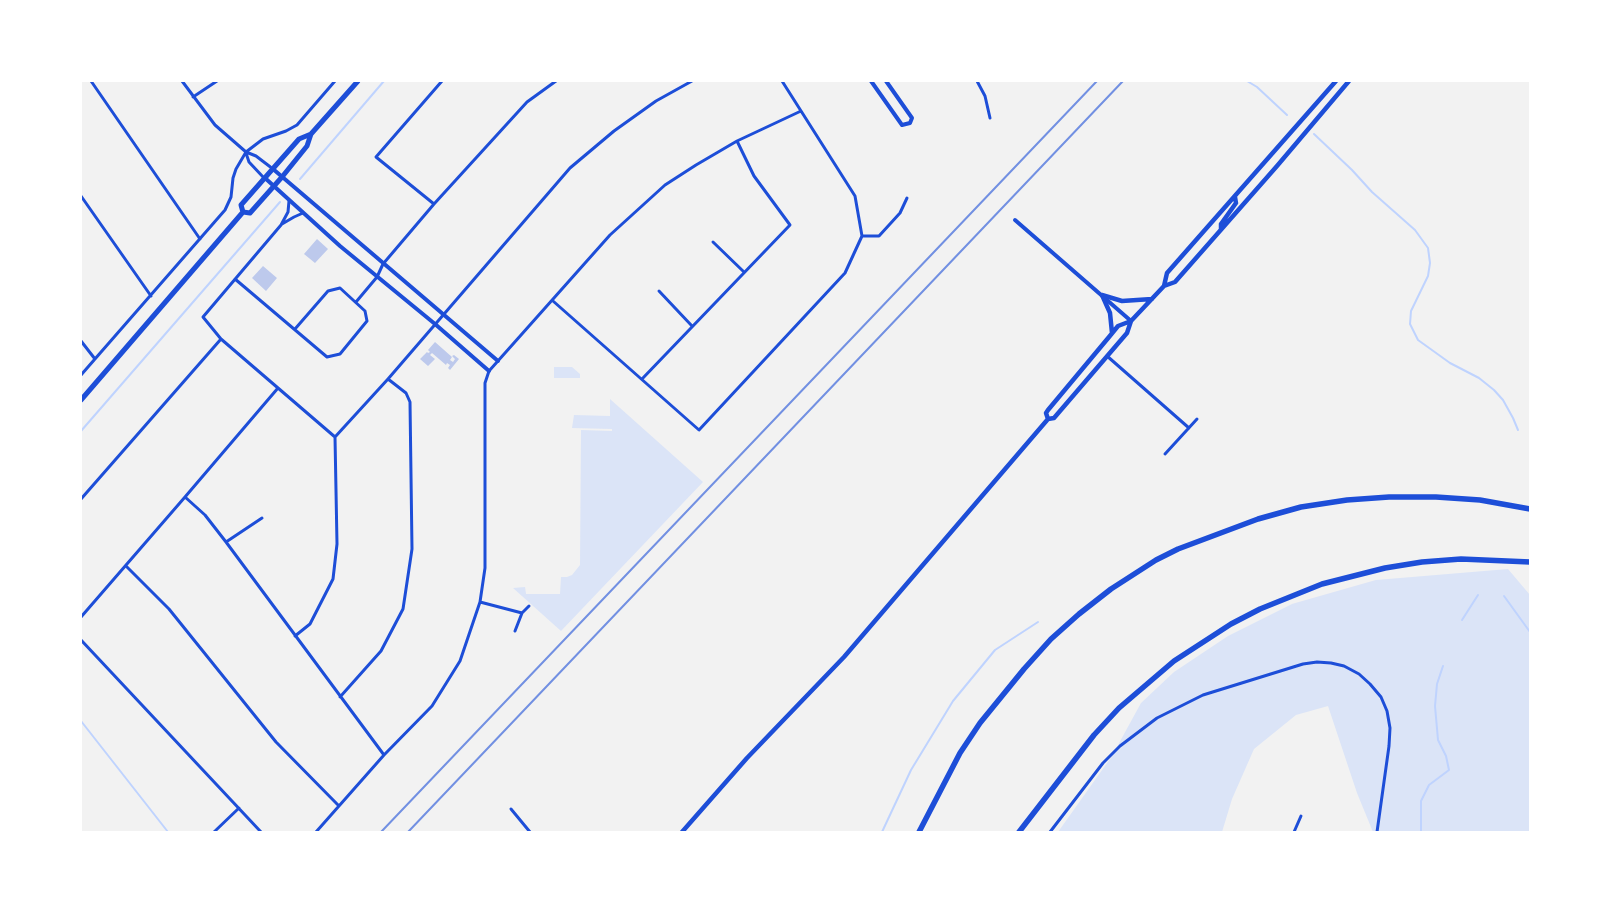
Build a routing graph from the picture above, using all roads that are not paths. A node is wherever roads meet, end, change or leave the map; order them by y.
1 (91, 81) edge
2 (182, 81) edge
3 (216, 81) edge
4 (334, 81) edge
5 (358, 81) edge
6 (442, 81) edge
7 (556, 81) edge
8 (692, 81) edge
9 (782, 81) edge
10 (872, 81) edge
11 (886, 81) edge
12 (977, 81) edge
13 (1348, 81) edge
14 (1336, 82) edge
15 (1340, 90) junction
16 (193, 97) junction
17 (801, 111) junction
18 (990, 118) dead end
19 (1300, 122) junction
20 (1308, 129) junction
21 (311, 134) junction
22 (737, 141) junction
23 (246, 152) junction
24 (273, 169) junction
25 (282, 176) junction
26 (265, 178) junction
27 (274, 186) junction
28 (81, 196) edge
29 (1235, 197) junction
30 (907, 198) dead end
31 (289, 202) junction
32 (434, 204) junction
33 (242, 212) junction
34 (303, 214) junction
35 (1015, 220) dead end
36 (281, 225) junction
37 (1221, 229) junction
38 (862, 236) junction
39 (200, 239) junction
40 (713, 242) dead end
41 (384, 264) junction
42 (744, 272) junction
43 (377, 276) junction
44 (236, 279) junction
45 (1164, 286) junction
46 (659, 291) dead end
47 (1102, 295) junction
48 (151, 296) junction
49 (1152, 299) junction
50 (553, 301) junction
51 (356, 302) junction
52 (443, 315) junction
53 (1131, 321) junction
54 (435, 324) junction
55 (692, 326) junction
56 (295, 329) junction
57 (1112, 333) junction
58 (221, 339) junction
59 (81, 341) edge
60 (1106, 356) junction
61 (95, 359) junction
62 (498, 361) junction
63 (489, 371) junction
64 (81, 375) edge
65 (388, 379) junction
66 (642, 379) junction
67 (278, 388) junction
68 (81, 400) edge
69 (1048, 419) junction
70 (1197, 419) dead end
71 (1188, 428) junction
72 (335, 437) junction
73 (1165, 454) dead end
74 (186, 497) junction
75 (81, 499) edge
76 (1530, 509) edge
77 (262, 518) dead end
78 (226, 542) junction
79 (1530, 562) edge
80 (126, 566) junction
81 (480, 602) junction
82 (529, 606) dead end
83 (522, 613) junction
84 (81, 617) edge
85 (516, 631) dead end
86 (295, 636) junction
87 (81, 640) edge
88 (340, 697) junction
89 (384, 755) junction
90 (339, 806) junction
91 (238, 808) junction
92 (511, 809) dead end
93 (1300, 816) dead end
94 (214, 832) edge
95 (261, 832) edge
96 (316, 832) edge
97 (530, 832) edge
98 (682, 832) edge
99 (919, 832) edge
100 (1019, 832) edge
101 (1050, 832) edge
102 (1294, 832) edge
103 (1377, 832) edge

1 - 39 street
2 - 16 street
3 - 16 street
4 - 23 street
5 - 21 main road
6 - 32 street
7 - 32 street
8 - 52 street
9 - 17 street
10 - 11 street
12 - 18 street
13 - 15 main road
14 - 15 main road
14 - 19 main road
15 - 20 main road
16 - 23 street
17 - 22 street
17 - 38 street
19 - 20 main road
19 - 29 main road
20 - 37 main road
21 - 24 main road
21 - 25 main road
22 - 42 street
22 - 50 street
23 - 24 street
23 - 26 street
23 - 39 street
24 - 25 street
24 - 26 main road
25 - 27 main road
25 - 41 street
26 - 27 street
26 - 33 main road
27 - 31 street
27 - 33 main road
28 - 48 street
29 - 37 main road
29 - 45 main road
30 - 38 street
31 - 34 street
31 - 36 street
32 - 41 street
33 - 68 main road
34 - 36 street
34 - 43 street
35 - 47 street
36 - 44 street
37 - 45 main road
38 - 66 street
39 - 48 street
40 - 42 street
41 - 43 street
41 - 52 street
42 - 55 street
43 - 51 street
43 - 54 street
44 - 56 street
44 - 58 street
45 - 49 main road
46 - 55 street
47 - 49 main road
47 - 53 street
47 - 57 main road
48 - 61 street
49 - 53 main road
50 - 62 street
50 - 66 street
51 - 56 street
51 - 56 street
52 - 54 street
52 - 62 street
53 - 57 main road
53 - 60 main road
54 - 63 street
54 - 65 street
55 - 66 street
57 - 69 main road
58 - 67 street
58 - 75 street
59 - 61 street
60 - 69 main road
60 - 71 street
61 - 64 street
62 - 63 street
63 - 81 street
65 - 72 street
65 - 88 street
67 - 72 street
67 - 74 street
69 - 98 main road
70 - 71 street
71 - 73 street
72 - 86 street
74 - 78 street
74 - 80 street
76 - 99 highway
77 - 78 street
78 - 86 street
79 - 100 highway
80 - 84 street
80 - 90 street
81 - 83 street
81 - 89 street
82 - 83 street
83 - 85 street
86 - 88 street
87 - 91 street
88 - 89 street
89 - 90 street
90 - 96 street
91 - 94 street
91 - 95 street
92 - 97 street
93 - 102 street
101 - 103 street

